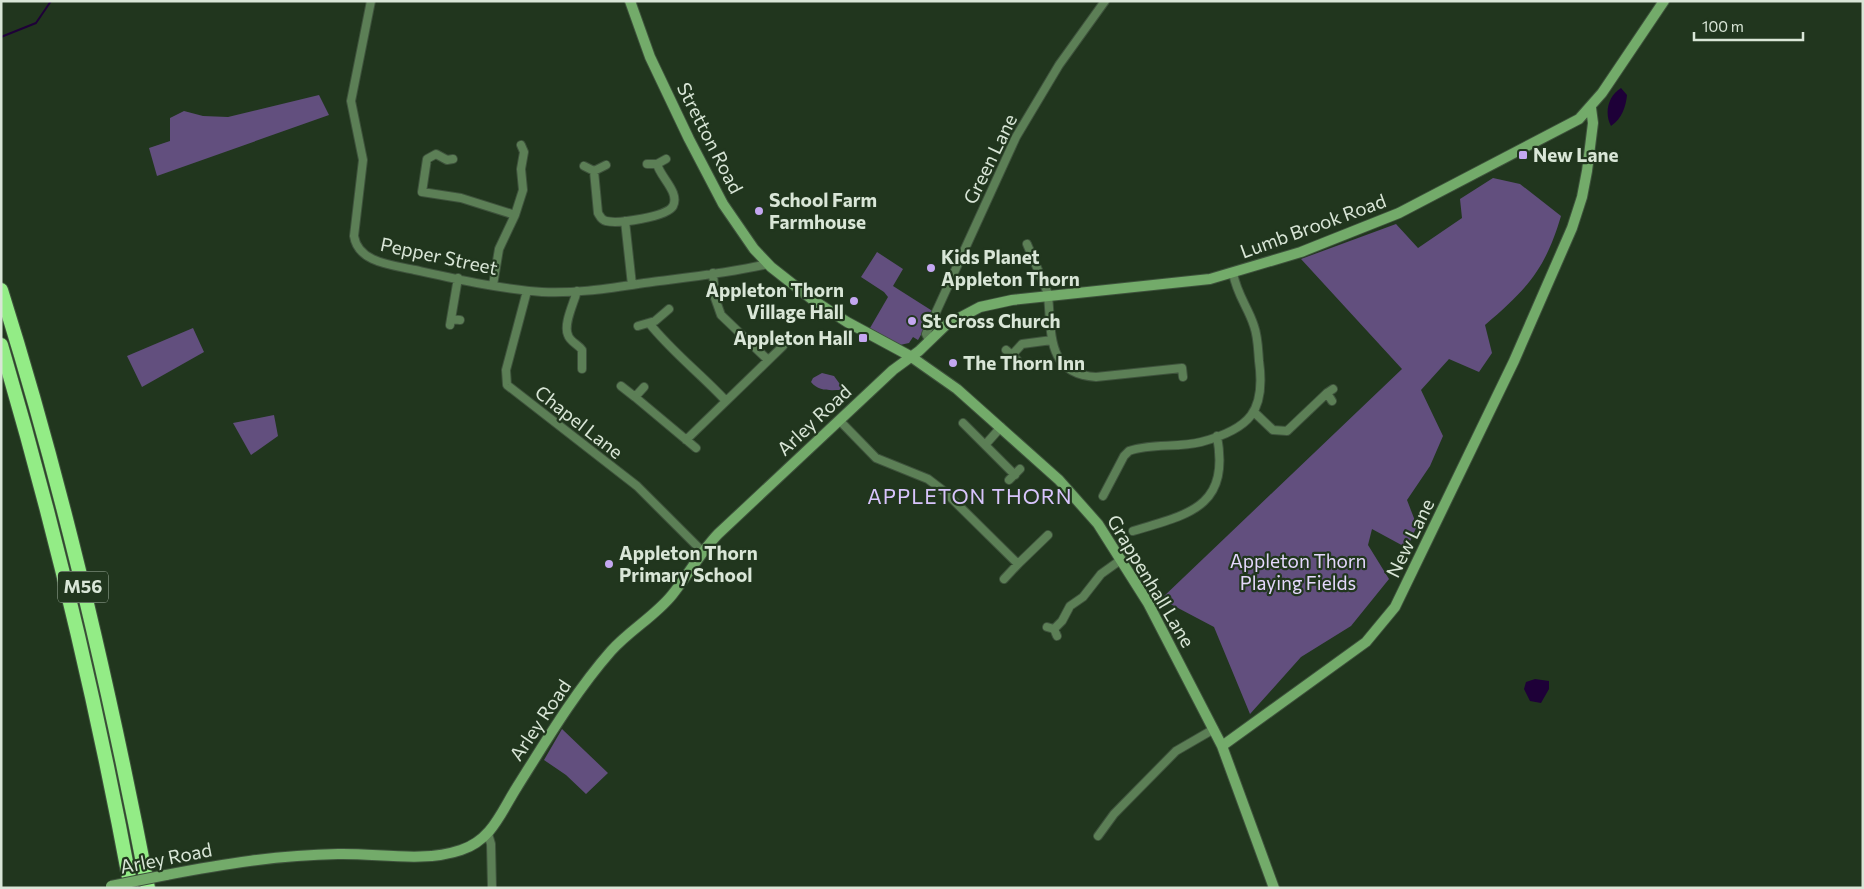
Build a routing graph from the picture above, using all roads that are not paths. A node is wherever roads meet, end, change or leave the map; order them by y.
1 (371, 1) edge
2 (630, 1) edge
3 (1105, 1) edge
4 (1664, 1) edge
5 (1591, 108) junction
6 (520, 144) dead end
7 (666, 158) dead end
8 (453, 159) dead end
9 (647, 164) dead end
10 (657, 164) junction
11 (606, 165) dead end
12 (584, 166) dead end
13 (594, 171) junction
14 (515, 214) junction
15 (625, 221) junction
16 (1027, 244) dead end
17 (768, 264) junction
18 (713, 273) junction
19 (1233, 273) junction
20 (458, 278) junction
21 (493, 285) junction
22 (632, 285) junction
23 (1, 290) edge
24 (527, 291) junction
25 (577, 291) junction
26 (1049, 296) junction
27 (669, 309) dead end
28 (460, 320) dead end
29 (650, 323) junction
30 (638, 326) dead end
31 (929, 340) junction
32 (1052, 340) junction
33 (1, 345) edge
34 (783, 346) dead end
35 (1012, 355) dead end
36 (910, 356) junction
37 (768, 360) junction
38 (582, 369) dead end
39 (1183, 377) dead end
40 (621, 386) dead end
41 (644, 387) dead end
42 (635, 397) junction
43 (726, 401) junction
44 (1332, 401) dead end
45 (1254, 412) junction
46 (839, 420) junction
47 (963, 423) dead end
48 (1001, 427) junction
49 (1217, 436) junction
50 (686, 440) junction
51 (985, 445) junction
52 (696, 448) dead end
53 (1015, 475) dead end
54 (1103, 496) dead end
55 (1132, 532) dead end
56 (1048, 535) dead end
57 (702, 551) junction
58 (1122, 559) junction
59 (1018, 564) junction
60 (1004, 579) dead end
61 (1053, 631) dead end
62 (1214, 729) junction
63 (1222, 746) junction
64 (488, 834) junction
65 (1098, 836) dead end
66 (106, 887) edge
67 (131, 888) edge
68 (148, 888) edge
69 (492, 888) edge
70 (1274, 888) edge

1 - 20 street, Pepper Street
2 - 17 street, Stretton Road
3 - 31 street, Green Lane
4 - 5 street, Lumb Brook Road
5 - 19 street, Lumb Brook Road
5 - 63 street, New Lane
6 - 14 street
7 - 10 street
8 - 14 street
9 - 10 street
10 - 15 street
11 - 13 street
12 - 13 street
13 - 15 street
14 - 21 street
15 - 22 street
16 - 26 street
17 - 18 street, Pepper Street
17 - 36 street, Stretton Road
18 - 22 street, Pepper Street
18 - 37 street
19 - 26 street, Lumb Brook Road
19 - 45 street
20 - 21 street, Pepper Street
20 - 28 street
21 - 24 street, Pepper Street
22 - 25 street, Pepper Street
23 - 68 highway, M56
24 - 25 street, Pepper Street
24 - 57 street, Chapel Lane
25 - 38 street
26 - 31 street, Lumb Brook Road
26 - 32 street
27 - 29 street
29 - 30 street
29 - 43 street
31 - 36 street, Lumb Brook Road
32 - 35 street
32 - 39 street
33 - 67 highway, M56
34 - 37 street
36 - 46 street, Arley Road
36 - 48 street, Grappenhall Lane
37 - 43 street
40 - 42 street
41 - 42 street
42 - 50 street
43 - 50 street
44 - 45 street
45 - 49 street
46 - 57 street, Arley Road
46 - 59 street
47 - 51 street
48 - 51 street
48 - 58 street, Grappenhall Lane
49 - 54 street
49 - 55 street
50 - 52 street
51 - 53 street
56 - 59 street
57 - 64 street, Arley Road
58 - 61 street
58 - 62 street, Grappenhall Lane
59 - 60 street
62 - 63 street, Grappenhall Lane
62 - 65 street
63 - 70 street, Grappenhall Lane
64 - 66 street, Arley Road, bridge
64 - 69 street

